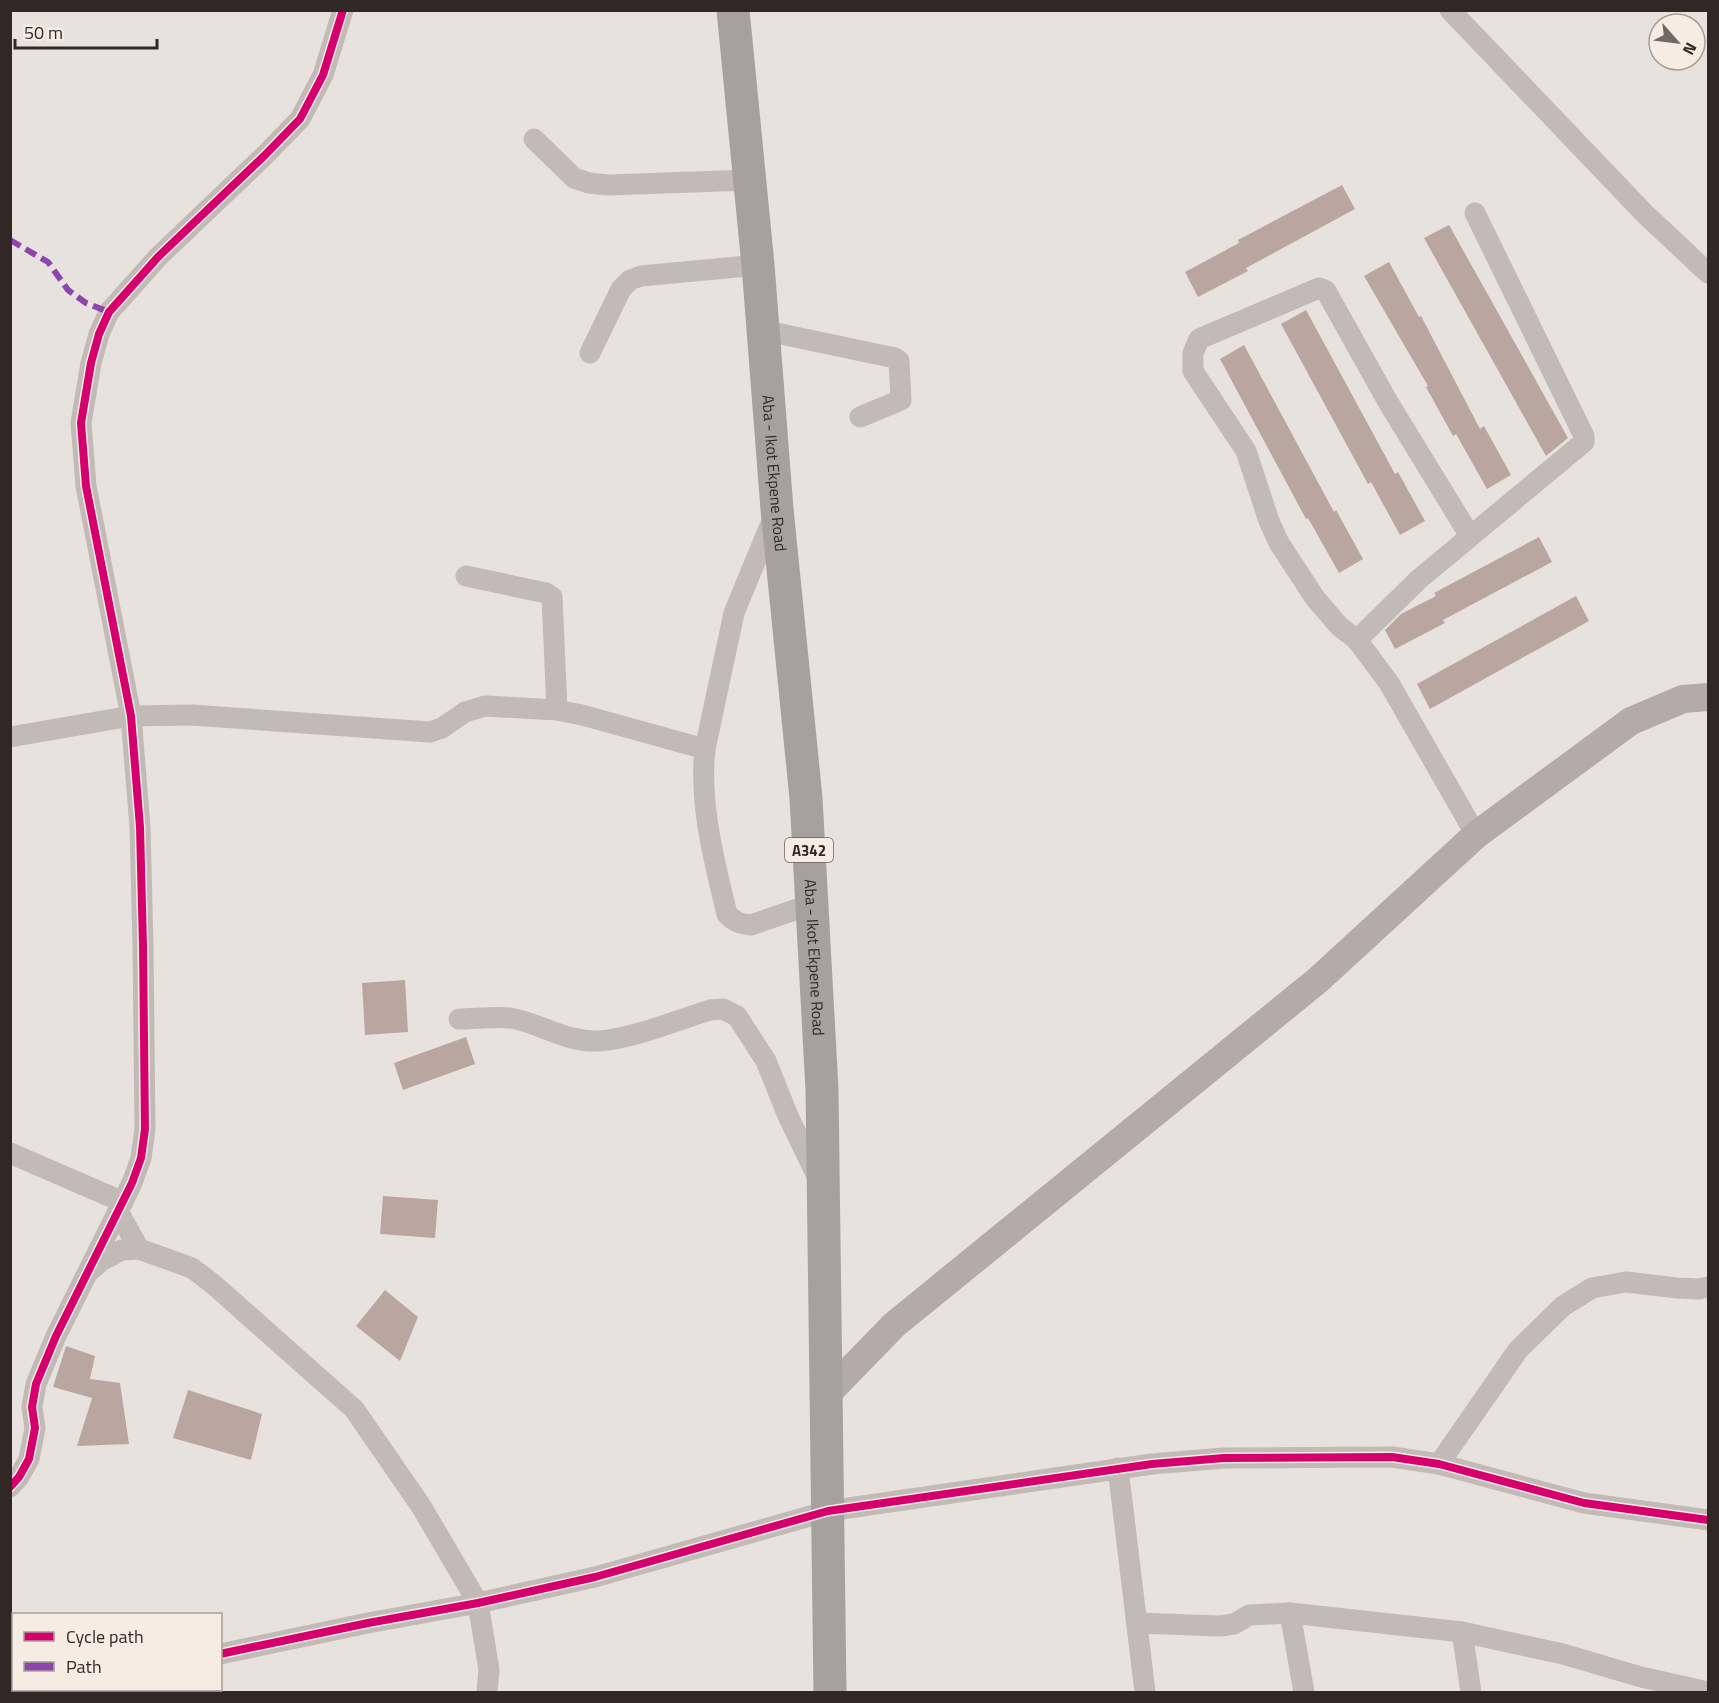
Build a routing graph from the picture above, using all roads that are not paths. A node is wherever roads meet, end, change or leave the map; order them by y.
1 (343, 10) edge
2 (733, 10) edge
3 (1450, 10) edge
4 (534, 138) dead end
5 (750, 180) junction
6 (1474, 213) dead end
7 (758, 265) junction
8 (1708, 273) edge
9 (762, 330) junction
10 (590, 352) dead end
11 (860, 417) dead end
12 (777, 509) junction
13 (1470, 536) junction
14 (466, 576) dead end
15 (1357, 640) junction
16 (1708, 697) edge
17 (557, 710) junction
18 (131, 716) junction
19 (10, 737) edge
20 (705, 748) junction
21 (1476, 836) junction
22 (812, 904) junction
23 (459, 1019) dead end
24 (10, 1153) edge
25 (823, 1186) junction
26 (120, 1207) junction
27 (139, 1249) junction
28 (87, 1273) junction
29 (1708, 1287) edge
30 (826, 1395) junction
31 (1439, 1464) junction
32 (1118, 1468) junction
33 (10, 1487) edge
34 (828, 1510) junction
35 (1708, 1520) edge
36 (478, 1603) junction
37 (1290, 1613) junction
38 (1137, 1623) junction
39 (1462, 1632) junction
40 (222, 1654) edge
41 (487, 1692) edge
42 (830, 1692) edge
43 (1145, 1692) edge
44 (1304, 1692) edge
45 (1471, 1692) edge
46 (1708, 1692) edge

1 - 18 street
2 - 5 highway, Aba - Ikot Ekpene Road / A342
3 - 8 street
4 - 5 street
5 - 7 highway, Aba - Ikot Ekpene Road / A342
6 - 13 street
7 - 9 highway, Aba - Ikot Ekpene Road / A342
7 - 10 street
9 - 11 street
9 - 12 highway, Aba - Ikot Ekpene Road / A342
12 - 20 street
12 - 22 highway, Aba - Ikot Ekpene Road / A342
13 - 15 street
13 - 15 street
14 - 17 street
15 - 21 street
16 - 21 street
17 - 18 street
17 - 20 street
18 - 19 street
18 - 26 street
20 - 22 street
21 - 30 street
22 - 25 highway, Aba - Ikot Ekpene Road / A342
23 - 25 street
24 - 26 street
25 - 30 highway, Aba - Ikot Ekpene Road / A342
26 - 27 street
26 - 28 street
27 - 28 street
27 - 36 street
28 - 33 street
29 - 31 street
30 - 34 highway, Aba - Ikot Ekpene Road / A342
31 - 32 street
31 - 35 street
32 - 34 street
32 - 38 street
34 - 36 street
34 - 42 highway, Aba - Ikot Ekpene Road / A342
36 - 40 street
36 - 41 street
37 - 38 street
37 - 39 street
37 - 44 street
38 - 43 street
39 - 45 street
39 - 46 street

